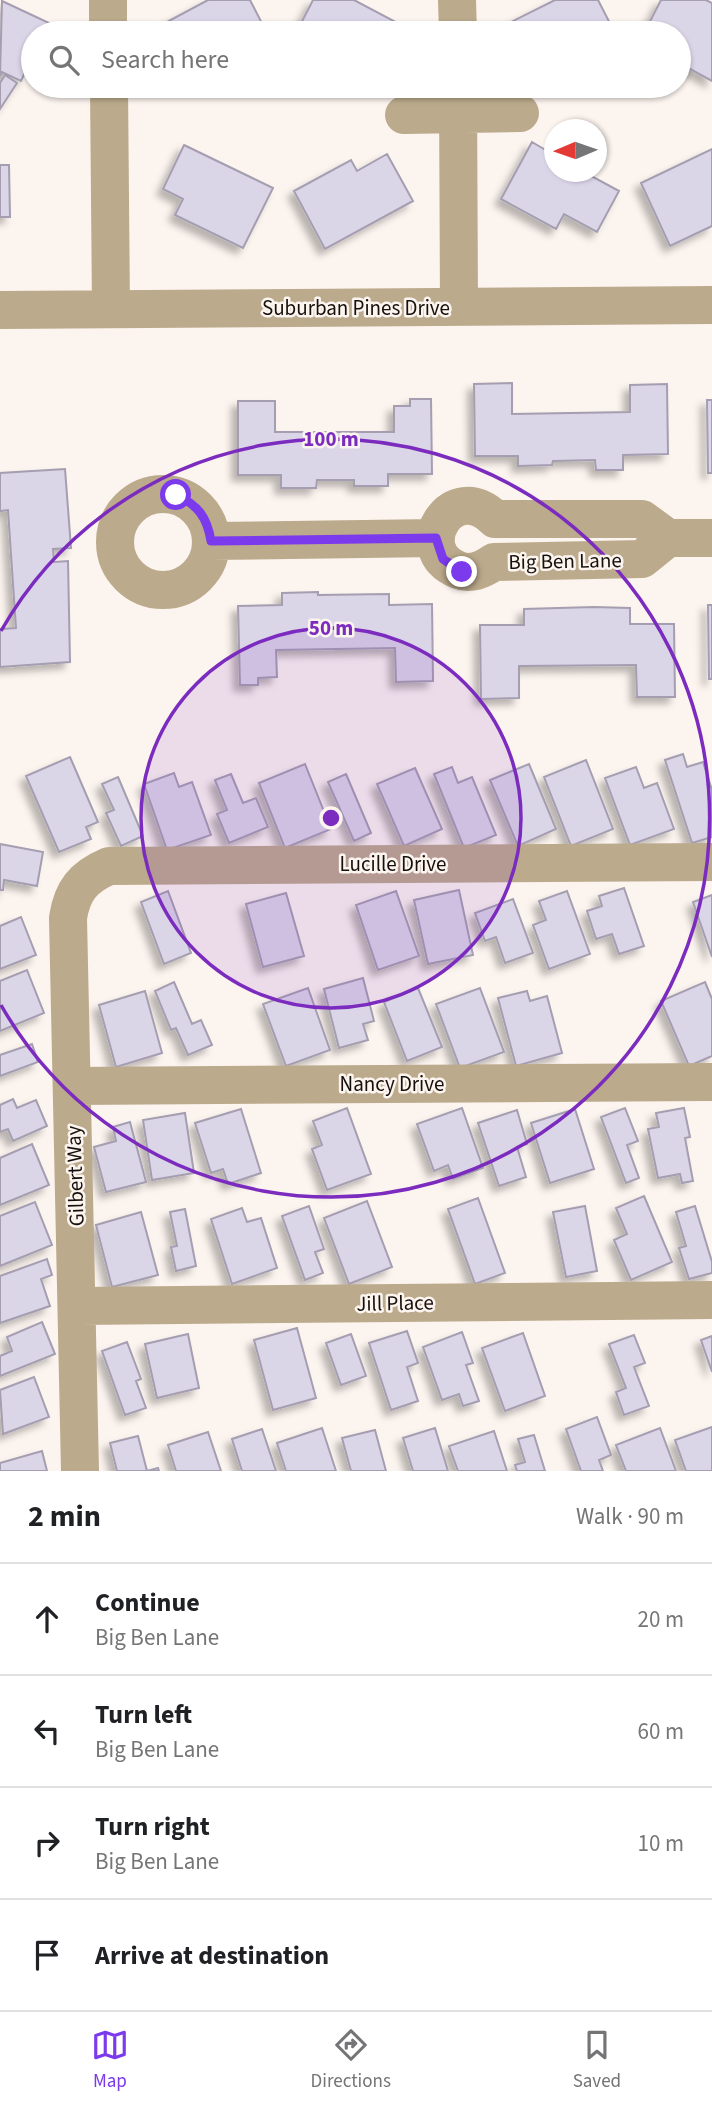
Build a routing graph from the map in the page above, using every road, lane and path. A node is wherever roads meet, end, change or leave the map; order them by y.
1 (108, 0) edge
2 (457, 0) edge
3 (108, 21) edge
4 (458, 21) edge
5 (109, 98) edge
6 (458, 100) edge
7 (520, 113) dead end
8 (404, 115) dead end
9 (712, 305) edge
10 (459, 307) junction
11 (111, 309) junction
12 (0, 310) edge
13 (436, 538) junction
14 (668, 538) junction
15 (712, 538) edge
16 (211, 541) dead end
17 (712, 862) edge
18 (79, 884) joint
19 (712, 1082) edge
20 (73, 1086) junction
21 (712, 1300) edge
22 (79, 1306) junction
23 (80, 1471) edge

1 - 3 street
2 - 4 street
5 - 11 street
6 - 7 street
6 - 8 street
6 - 10 street
9 - 10 street, Suburban Pines Drive
10 - 11 street, Suburban Pines Drive
11 - 12 street, Suburban Pines Drive
13 - 14 street, Big Ben Lane
13 - 14 street, Big Ben Lane
13 - 16 street
14 - 15 street
17 - 18 street, Lucille Drive
18 - 20 street, Gilbert Way
19 - 20 street, Nancy Drive
20 - 22 street, Gilbert Way
21 - 22 street, Jill Place
22 - 23 street, Gilbert Way

